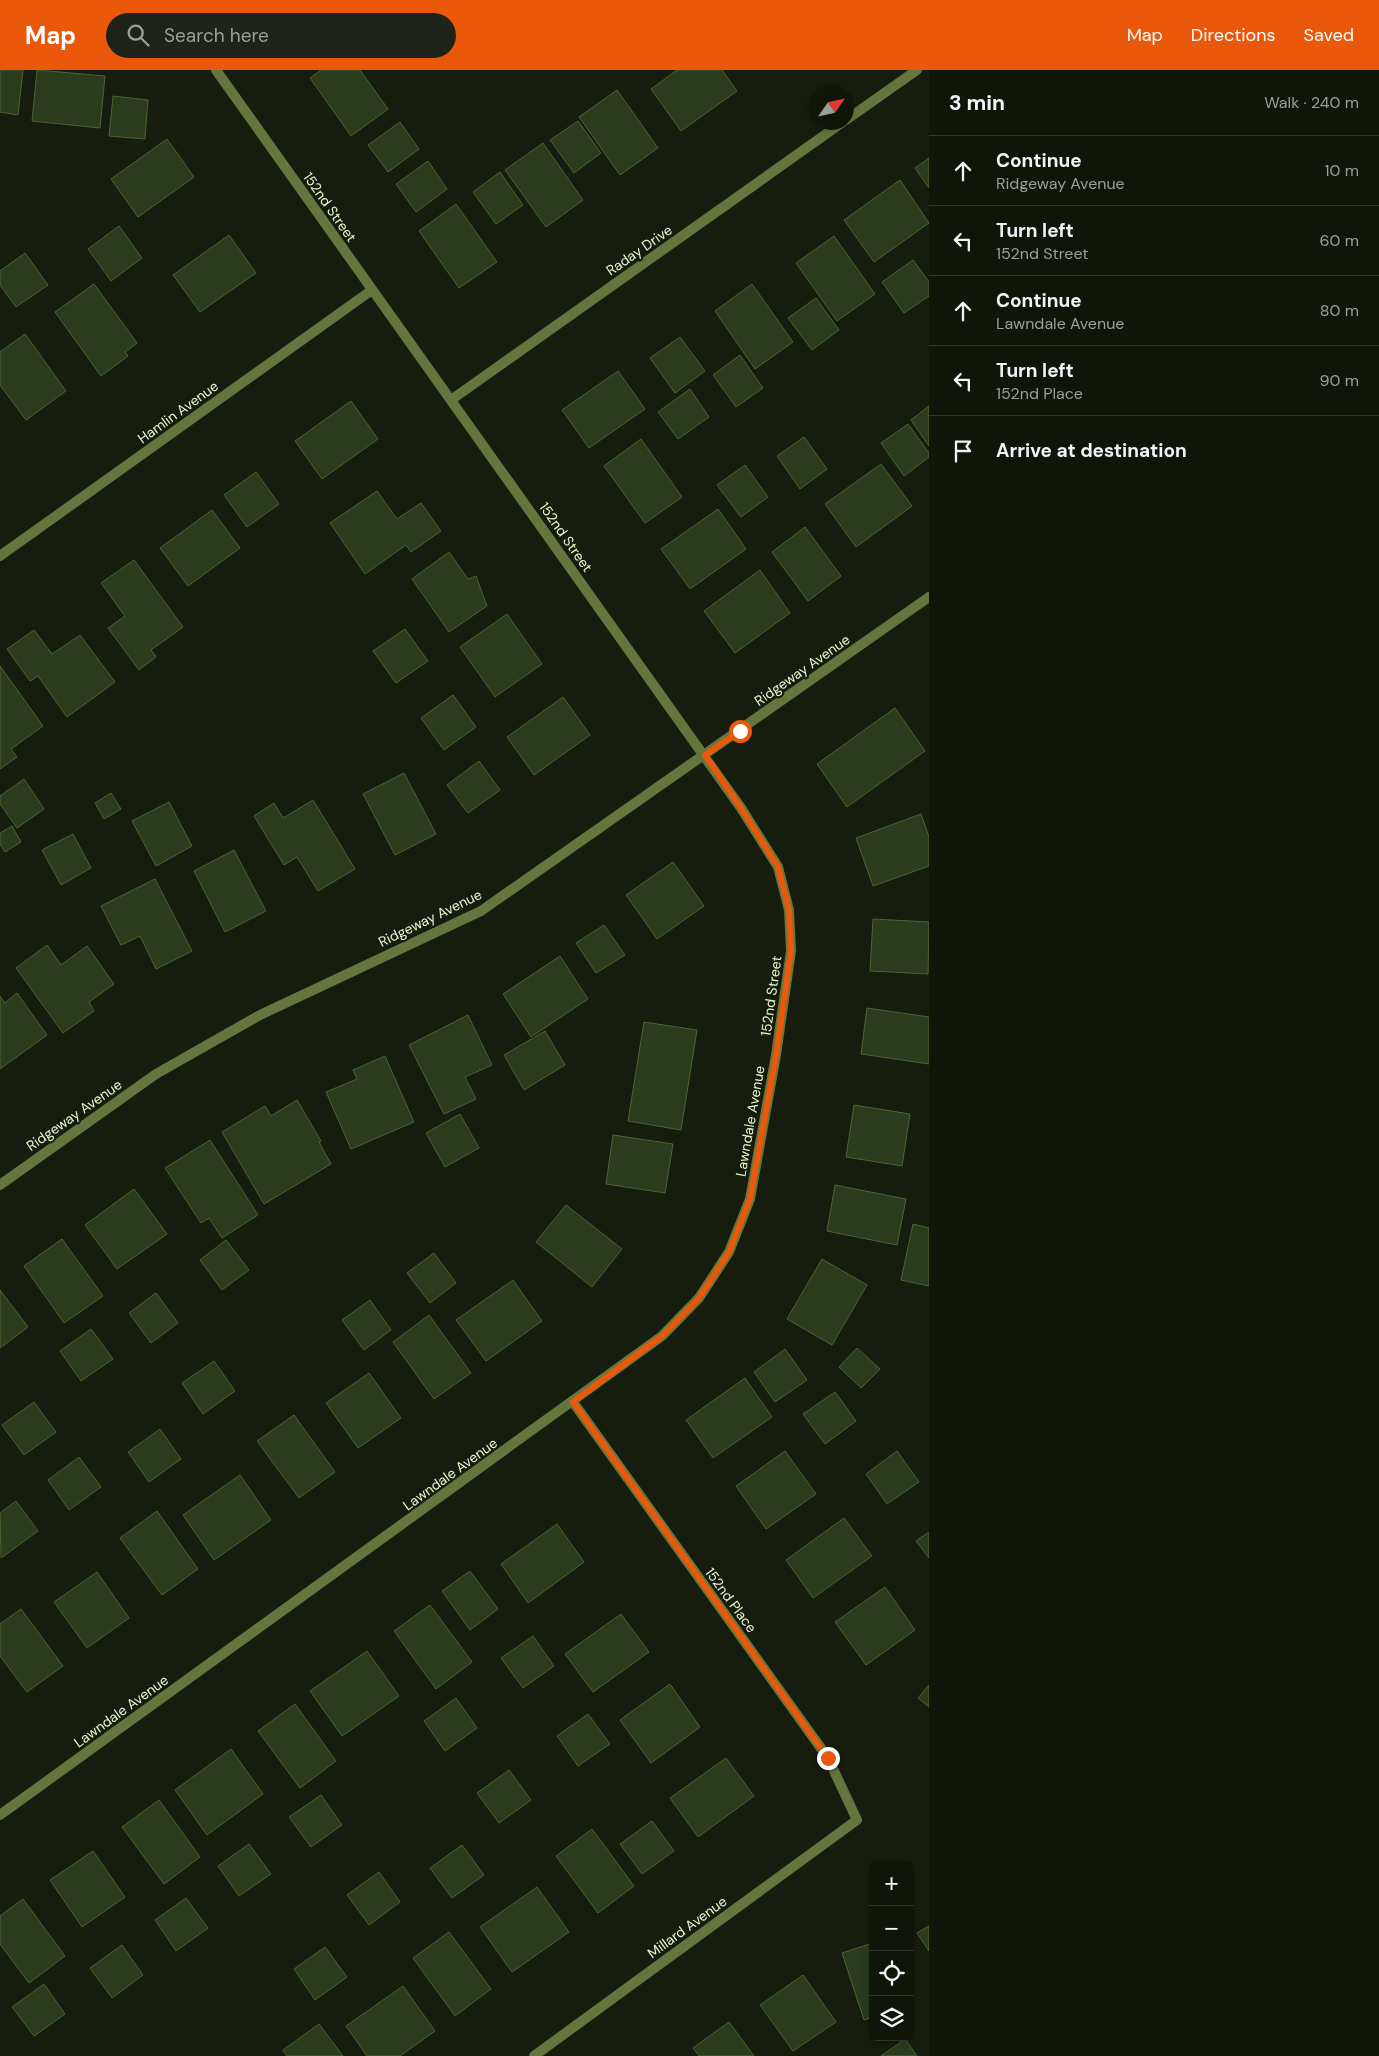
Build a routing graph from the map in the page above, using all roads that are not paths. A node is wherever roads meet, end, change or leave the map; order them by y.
1 (216, 70) edge
2 (917, 70) edge
3 (854, 114) edge
4 (832, 130) edge
5 (372, 290) junction
6 (452, 400) junction
7 (0, 556) edge
8 (929, 597) edge
9 (705, 755) junction
10 (776, 1055) joint
11 (0, 1185) edge
12 (573, 1402) junction
13 (0, 1815) edge
14 (857, 1820) joint
15 (534, 2056) edge

1 - 5 street, 152nd Street
2 - 3 street
4 - 6 street, Raday Drive
5 - 6 street, 152nd Street
5 - 7 street, Hamlin Avenue
6 - 9 street, 152nd Street
8 - 9 street, Ridgeway Avenue
9 - 10 street, 152nd Street
9 - 11 street, Ridgeway Avenue
10 - 12 street, Lawndale Avenue
12 - 13 street, Lawndale Avenue
12 - 14 street, 152nd Place
14 - 15 street, Millard Avenue

